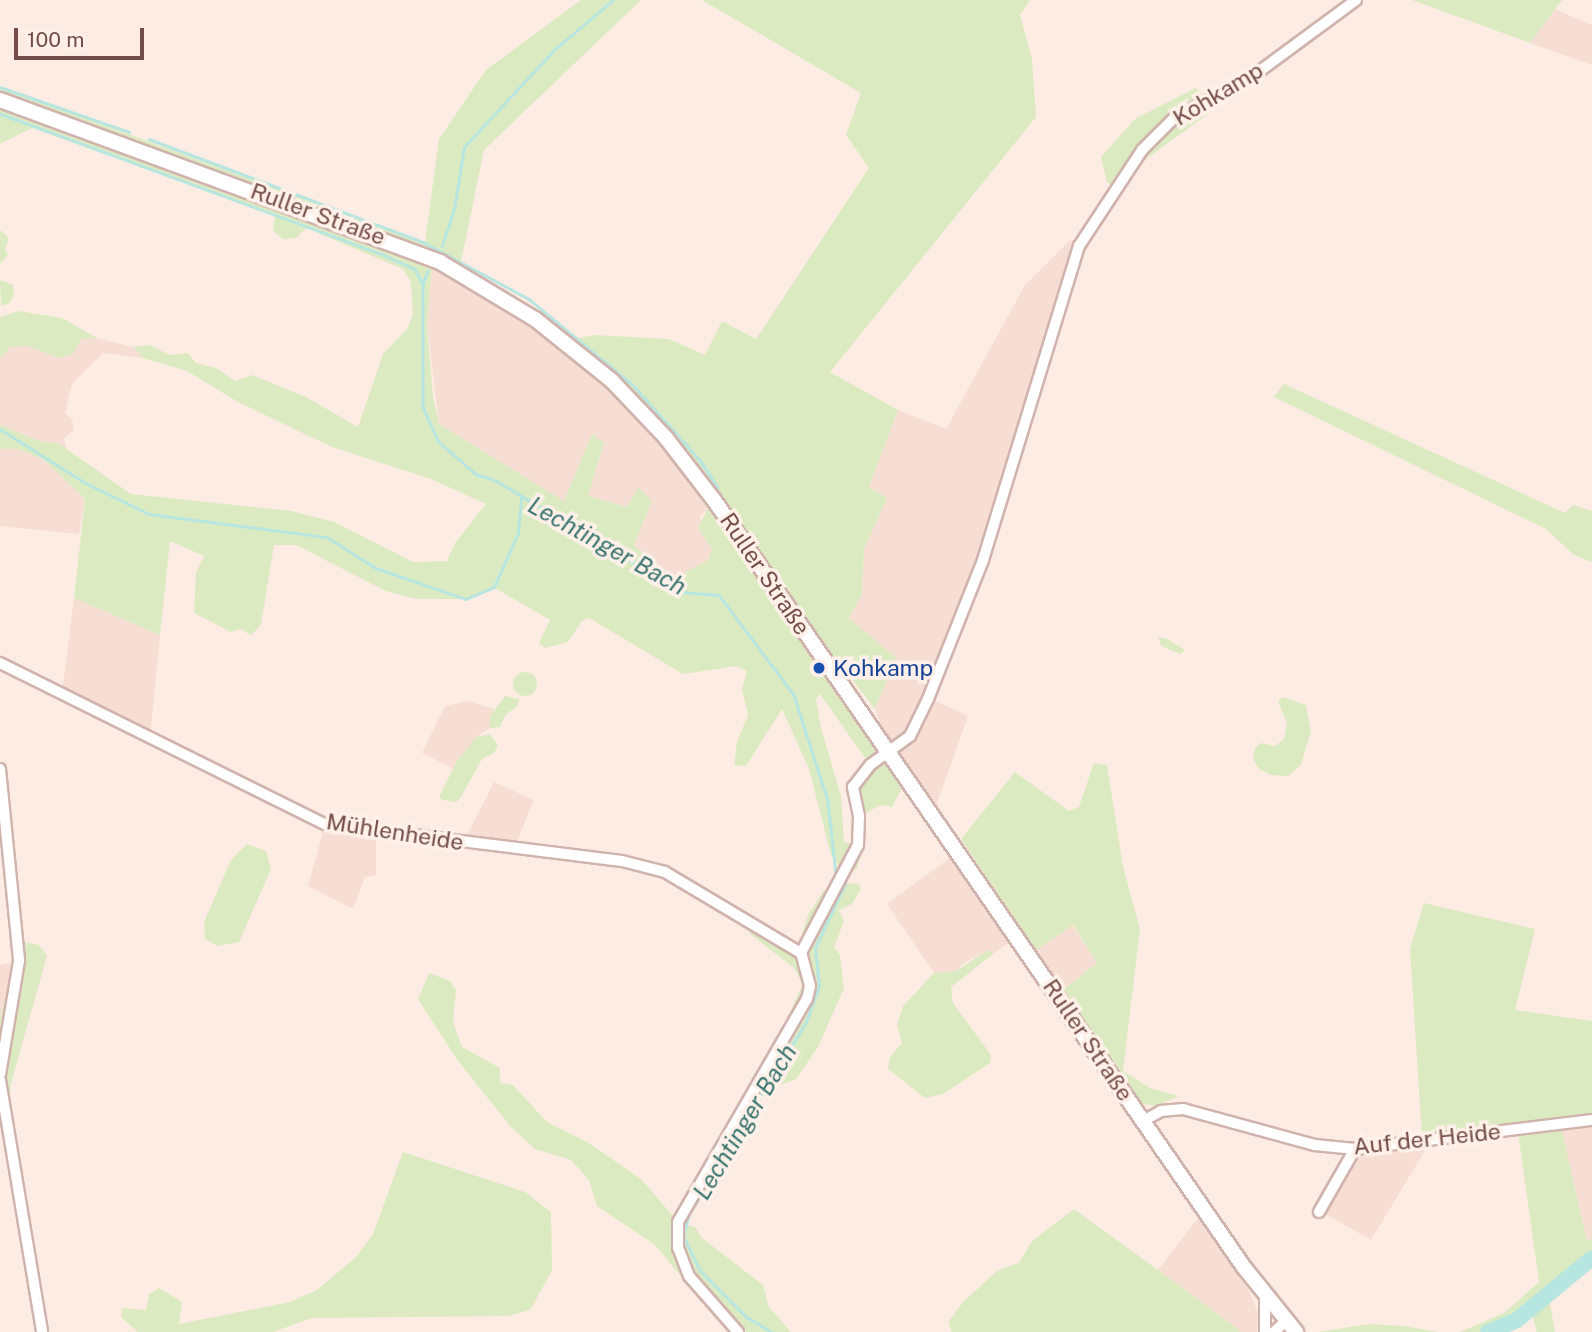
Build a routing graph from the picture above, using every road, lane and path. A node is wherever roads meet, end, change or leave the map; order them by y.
1 (1356, 0) edge
2 (0, 100) edge
3 (0, 663) edge
4 (889, 751) junction
5 (0, 769) edge
6 (801, 953) junction
7 (0, 1074) edge
8 (0, 1080) edge
9 (1592, 1120) edge
10 (1143, 1121) junction
11 (1354, 1149) junction
12 (1319, 1212) dead end
13 (1265, 1294) junction
14 (1286, 1321) junction
15 (42, 1332) edge
16 (738, 1332) edge
17 (1265, 1332) edge
18 (1274, 1332) edge
19 (1297, 1332) edge

1 - 4 street, Kohkamp
2 - 4 main road, Ruller Straße
3 - 6 street, Mühlenheide
4 - 6 street, Kohkamp
4 - 10 main road, Ruller Straße
5 - 7 street
6 - 16 street
8 - 15 street
9 - 11 street, Auf der Heide
10 - 11 street, Auf der Heide
10 - 13 main road, Ruller Straße
11 - 12 street
13 - 14 main road, Ruller Straße
13 - 17 street
14 - 18 street
14 - 19 main road, Ruller Straße

